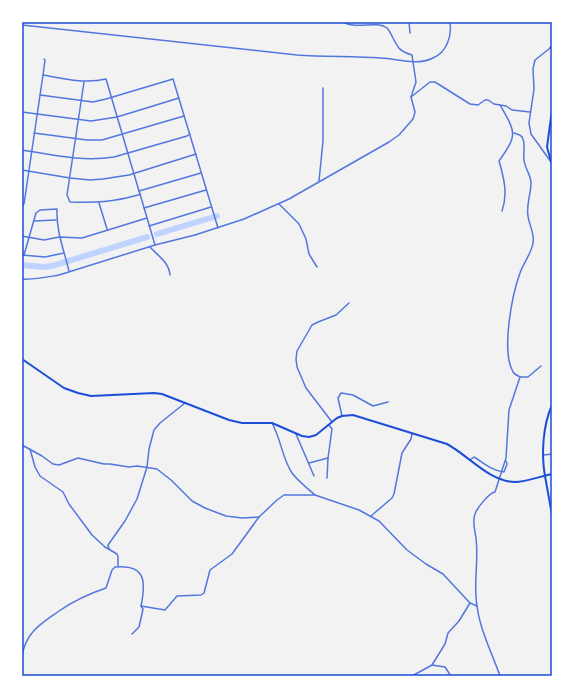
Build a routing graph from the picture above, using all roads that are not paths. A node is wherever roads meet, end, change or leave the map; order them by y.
1 (343, 22) edge
2 (409, 22) edge
3 (450, 22) edge
4 (22, 25) edge
5 (410, 33) dead end
6 (552, 45) edge
7 (44, 59) dead end
8 (413, 62) junction
9 (43, 75) junction
10 (84, 82) junction
11 (323, 88) dead end
12 (40, 95) junction
13 (411, 97) junction
14 (112, 98) junction
15 (179, 98) junction
16 (81, 101) junction
17 (500, 105) junction
18 (552, 110) edge
19 (22, 112) edge
20 (530, 112) junction
21 (37, 114) junction
22 (184, 116) junction
23 (117, 117) junction
24 (78, 120) junction
25 (34, 133) junction
26 (514, 133) junction
27 (190, 134) junction
28 (122, 135) junction
29 (76, 139) junction
30 (22, 150) edge
31 (32, 152) junction
32 (128, 154) junction
33 (196, 154) junction
34 (73, 158) junction
35 (552, 164) edge
36 (22, 170) edge
37 (28, 171) junction
38 (134, 173) junction
39 (201, 173) junction
40 (70, 178) junction
41 (319, 182) junction
42 (206, 190) junction
43 (22, 192) edge
44 (139, 192) junction
45 (25, 193) junction
46 (99, 203) junction
47 (279, 204) junction
48 (22, 206) edge
49 (212, 207) junction
50 (144, 208) junction
51 (502, 211) dead end
52 (147, 218) junction
53 (56, 220) junction
54 (34, 221) junction
55 (149, 226) junction
56 (218, 228) junction
57 (107, 230) junction
58 (22, 236) edge
59 (59, 237) junction
60 (29, 238) junction
61 (155, 245) junction
62 (150, 247) junction
63 (64, 252) junction
64 (23, 255) edge
65 (317, 267) dead end
66 (69, 271) junction
67 (170, 275) dead end
68 (22, 279) edge
69 (349, 303) dead end
70 (22, 359) edge
71 (541, 366) dead end
72 (520, 377) junction
73 (388, 402) dead end
74 (185, 403) junction
75 (552, 404) edge
76 (342, 416) junction
77 (332, 422) junction
78 (272, 424) junction
79 (329, 425) junction
80 (296, 434) junction
81 (412, 434) junction
82 (22, 445) edge
83 (30, 449) junction
84 (552, 454) edge
85 (542, 455) junction
86 (328, 458) junction
87 (506, 458) junction
88 (470, 460) junction
89 (309, 463) junction
90 (147, 467) junction
91 (552, 474) edge
92 (314, 476) dead end
93 (545, 476) junction
94 (327, 478) dead end
95 (315, 495) junction
96 (552, 515) edge
97 (371, 516) junction
98 (259, 517) junction
99 (109, 549) junction
100 (118, 566) junction
101 (470, 603) junction
102 (141, 606) junction
103 (477, 606) junction
104 (132, 634) dead end
105 (22, 655) edge
106 (432, 665) junction
107 (412, 676) edge
108 (452, 676) edge
109 (500, 676) edge

1 - 8 street
2 - 5 street
3 - 8 street
4 - 8 street
6 - 20 street
7 - 9 street
8 - 13 street
9 - 10 street
9 - 12 street
10 - 14 street
10 - 16 street
11 - 41 street
12 - 16 street
12 - 21 street
13 - 17 street
13 - 41 street
14 - 15 street
14 - 16 street
14 - 23 street
15 - 22 street
15 - 23 street
16 - 24 street
17 - 20 street
17 - 26 street
18 - 35 main road
19 - 21 street
20 - 35 street
21 - 24 street
21 - 25 street
22 - 27 street
22 - 28 street
23 - 24 street
23 - 28 street
24 - 29 street
25 - 29 street
25 - 31 street
26 - 51 street
26 - 72 street
27 - 32 street
27 - 33 street
28 - 29 street
28 - 32 street
29 - 34 street
30 - 31 street
31 - 34 street
31 - 37 street
32 - 34 street
32 - 38 street
33 - 38 street
33 - 39 street
34 - 40 street
36 - 37 street
37 - 40 street
37 - 45 street
38 - 40 street
38 - 44 street
39 - 42 street
39 - 44 street
40 - 46 street
41 - 47 street
42 - 49 street
42 - 50 street
43 - 45 street
44 - 46 street
44 - 50 street
45 - 48 street
46 - 57 street
47 - 56 street
47 - 65 street
49 - 55 street
49 - 56 street
50 - 52 street
52 - 55 street
52 - 57 street
53 - 54 street
53 - 54 street
53 - 59 street
54 - 60 street
55 - 61 street
56 - 61 street
57 - 59 street
58 - 60 street
59 - 60 street
59 - 63 street
60 - 64 street
61 - 62 street
62 - 66 street
62 - 67 street
63 - 64 street
63 - 66 street
66 - 68 street
69 - 77 street
70 - 74 main road
71 - 72 street
72 - 87 street
73 - 76 street
74 - 78 main road
74 - 90 street
75 - 85 main road
76 - 77 main road
76 - 81 main road
77 - 79 main road
78 - 80 main road
78 - 95 street
79 - 80 main road
79 - 86 street
80 - 89 street
81 - 88 main road
81 - 97 street
82 - 83 street
83 - 90 street
83 - 99 street
84 - 85 street
85 - 93 main road
86 - 89 street
86 - 94 street
87 - 88 street
87 - 103 street
88 - 93 main road
89 - 92 street
90 - 98 street
90 - 99 street
91 - 93 main road
93 - 96 main road
95 - 97 street
95 - 98 street
97 - 101 street
98 - 102 street
99 - 100 street
100 - 102 street
100 - 105 street
101 - 103 street
101 - 106 street
102 - 104 street
103 - 109 street
106 - 107 street
106 - 108 street

